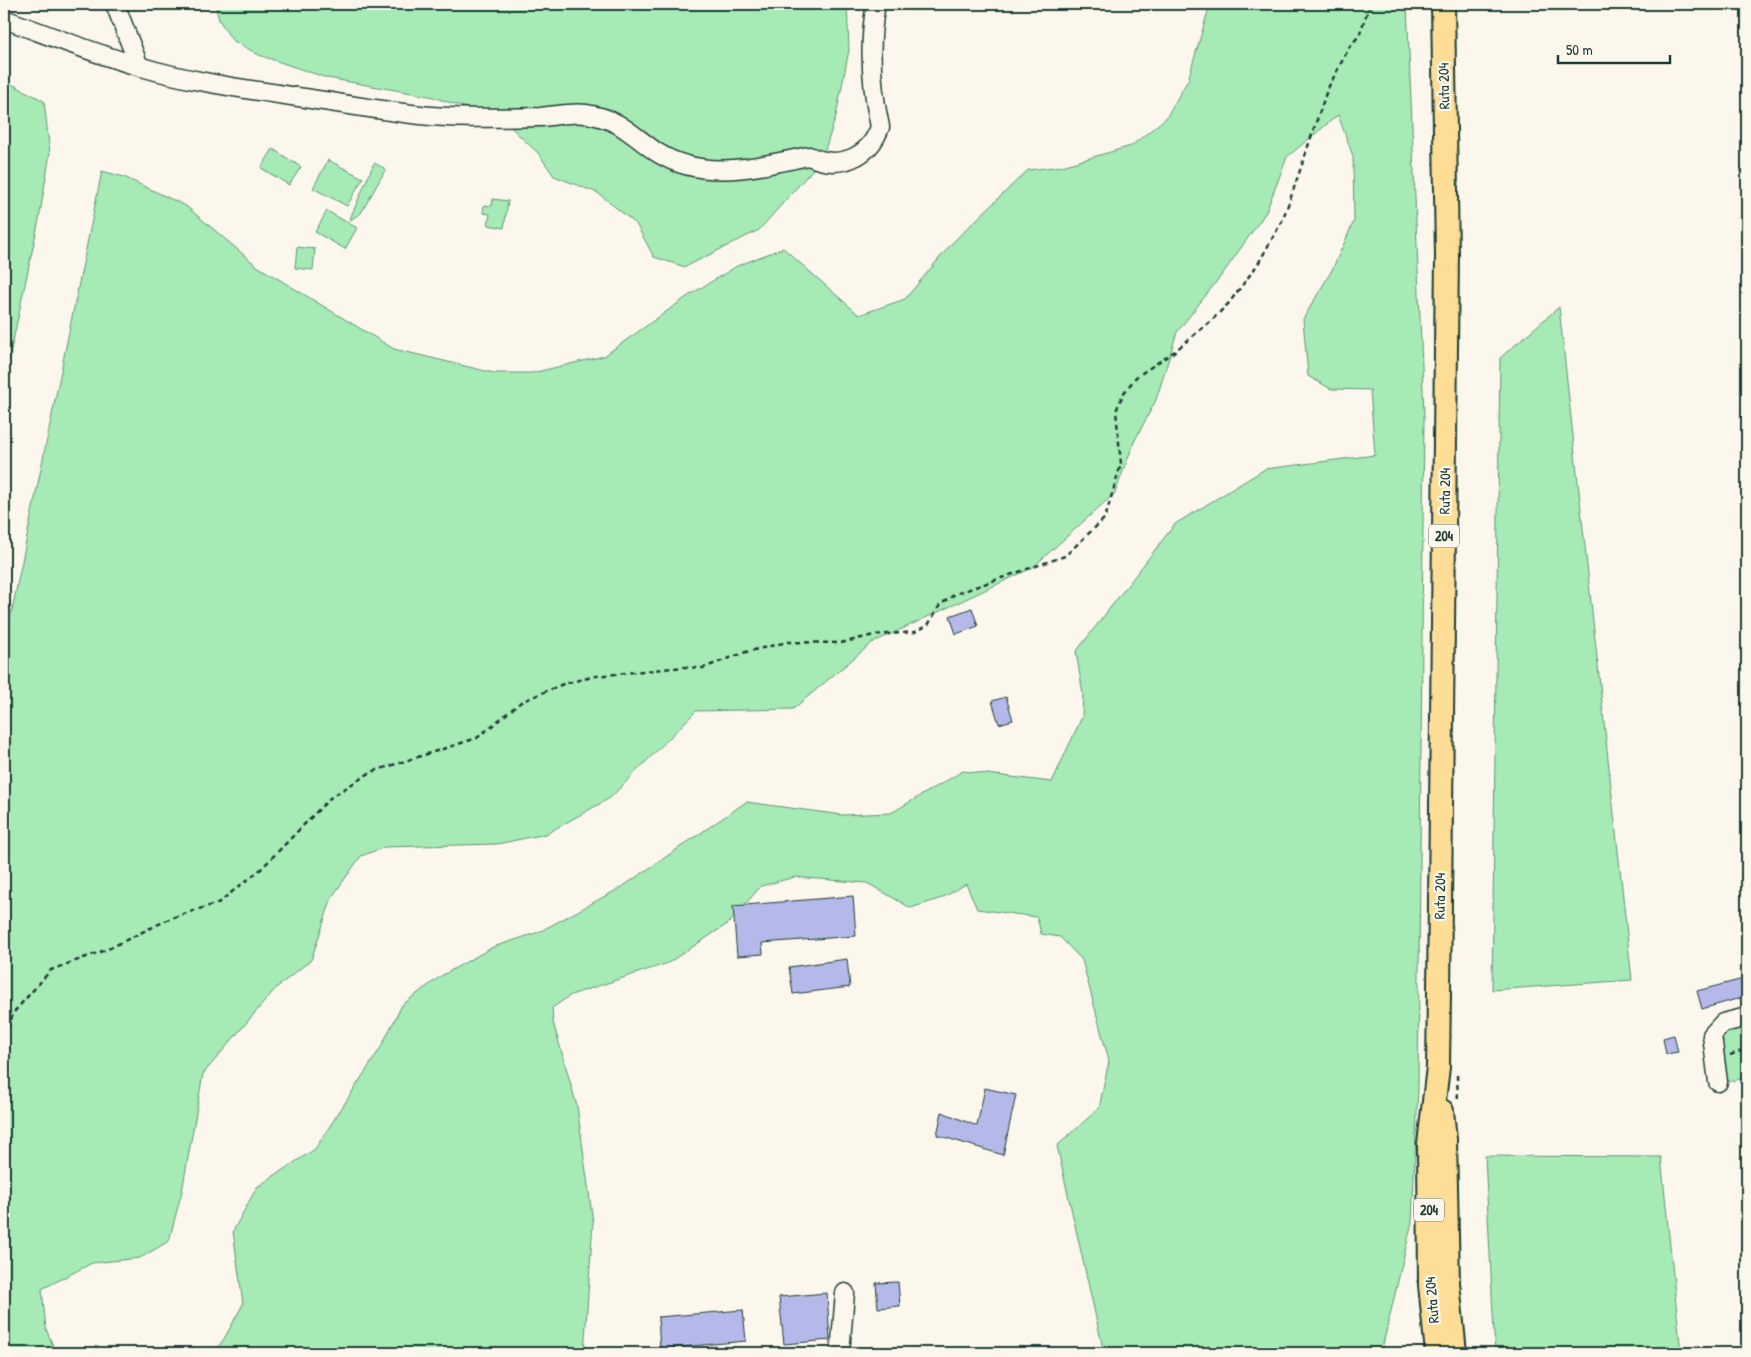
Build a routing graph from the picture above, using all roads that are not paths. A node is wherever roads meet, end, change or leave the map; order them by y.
1 (115, 4) edge
2 (876, 4) edge
3 (1443, 4) edge
4 (4, 19) edge
5 (139, 66) junction
6 (1747, 1017) edge
7 (1438, 1067) junction
8 (1718, 1082) dead end
9 (845, 1293) dead end
10 (840, 1353) edge
11 (1437, 1353) edge
12 (1455, 1353) edge

1 - 5 street
2 - 5 street
3 - 7 main road, Ruta 204 / 204
4 - 5 street
6 - 8 street
7 - 11 main road, Ruta 204 / 204
7 - 12 main road, Ruta 204 / 204
9 - 10 street

